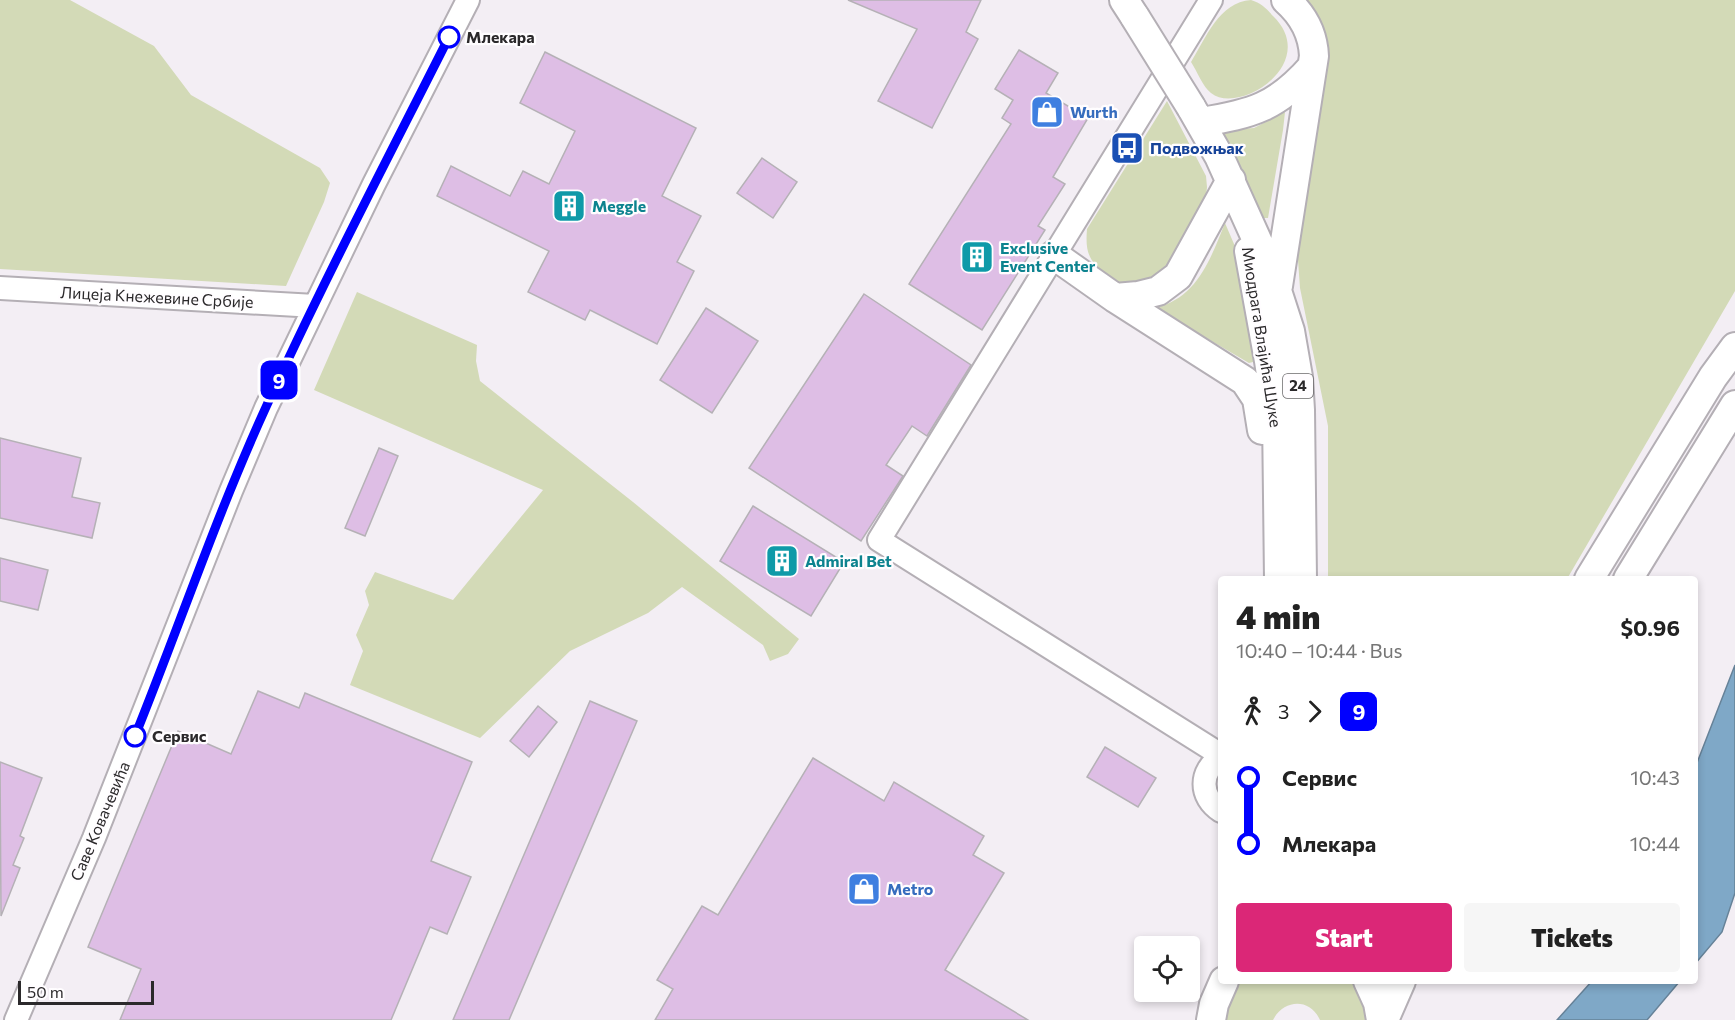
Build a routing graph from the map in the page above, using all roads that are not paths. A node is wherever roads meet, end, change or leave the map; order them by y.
1 (468, 0) edge
2 (1212, 0) edge
3 (1287, 0) edge
4 (1129, 9) edge
5 (1312, 67) junction
6 (1196, 114) junction
7 (1235, 192) junction
8 (1054, 255) junction
9 (0, 288) edge
10 (1277, 288) junction
11 (1115, 298) junction
12 (315, 306) junction
13 (1735, 347) edge
14 (1735, 405) edge
15 (1279, 522) junction
16 (1276, 571) edge
17 (1302, 576) edge
18 (1591, 576) edge
19 (1630, 576) edge
20 (1218, 754) edge
21 (1218, 759) edge
22 (1218, 809) edge
23 (1223, 984) edge
24 (1369, 984) edge
25 (1400, 984) edge
26 (16, 1020) edge
27 (1211, 1020) edge
28 (1382, 1020) edge

1 - 12 street, Саве Ковачевића
2 - 8 street
3 - 5 main road
4 - 6 main road, Миодрага Влајића Шуке / 24, bridge
5 - 6 main road
5 - 10 main road
6 - 7 main road, Миодрага Влајића Шуке / 24
7 - 10 main road, Миодрага Влајића Шуке / 24
7 - 11 main road
7 - 15 main road, Миодрага Влајића Шуке / 24
8 - 11 main road
8 - 20 street
9 - 12 street, Лицеја Кнежевине Србије
10 - 17 main road, Миодрага Влајића Шуке / 24
11 - 15 main road
12 - 26 street, Саве Ковачевића
13 - 18 main road
14 - 19 main road
15 - 16 main road, Миодрага Влајића Шуке / 24
21 - 22 street
23 - 27 main road
24 - 28 main road
25 - 28 main road

